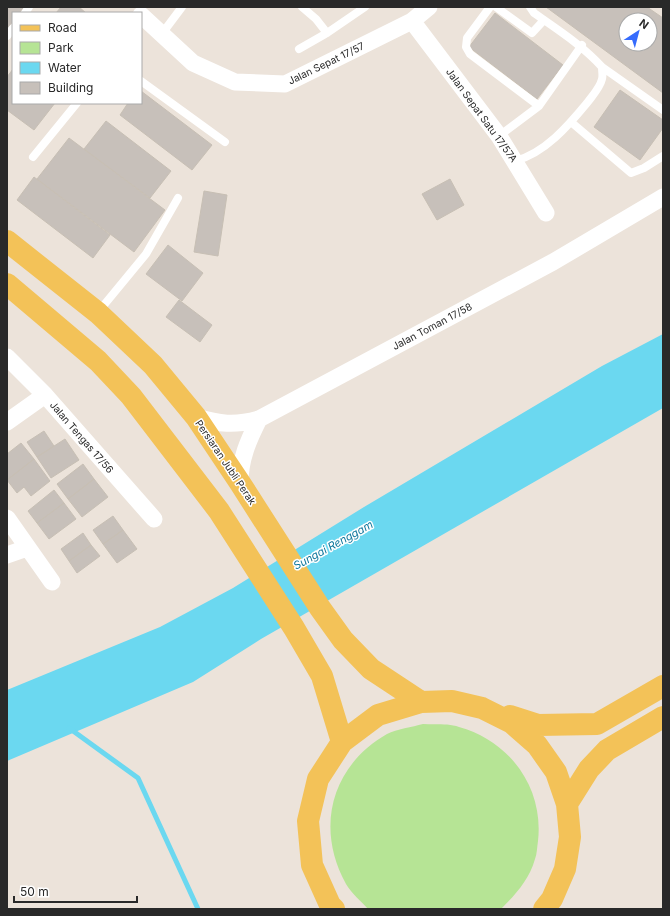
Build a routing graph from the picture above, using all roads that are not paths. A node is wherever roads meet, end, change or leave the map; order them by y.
1 (182, 7) edge
2 (302, 7) edge
3 (365, 7) edge
4 (429, 7) edge
5 (490, 7) edge
6 (496, 7) edge
7 (530, 7) edge
8 (142, 17) edge
9 (544, 20) junction
10 (412, 21) junction
11 (327, 33) junction
12 (161, 35) junction
13 (582, 45) junction
14 (299, 49) dead end
15 (602, 67) junction
16 (142, 82) edge
17 (75, 104) edge
18 (539, 106) junction
19 (663, 110) edge
20 (571, 122) junction
21 (499, 136) junction
22 (225, 142) dead end
23 (663, 156) edge
24 (33, 157) dead end
25 (515, 161) junction
26 (663, 197) edge
27 (178, 198) dead end
28 (546, 213) dead end
29 (7, 241) edge
30 (7, 284) edge
31 (98, 312) junction
32 (7, 357) edge
33 (45, 395) junction
34 (196, 417) junction
35 (259, 419) junction
36 (7, 422) edge
37 (240, 484) junction
38 (7, 518) edge
39 (154, 519) dead end
40 (27, 548) junction
41 (7, 555) edge
42 (52, 582) dead end
43 (663, 686) edge
44 (421, 702) junction
45 (482, 708) junction
46 (663, 717) edge
47 (342, 742) junction
48 (567, 804) junction
49 (549, 906) edge
50 (334, 909) edge

1 - 12 lane
2 - 11 lane
3 - 11 lane
4 - 10 street, Jalan Sepat 17/57
5 - 18 lane
6 - 9 lane
7 - 9 lane
8 - 12 street, Jalan Sepat 17/57
9 - 13 lane
10 - 12 street, Jalan Sepat 17/57
10 - 21 street, Jalan Sepat Satu 17/57A
11 - 14 lane
13 - 15 lane
13 - 18 lane
15 - 19 lane
15 - 20 lane
16 - 22 lane
17 - 24 lane
18 - 21 lane
20 - 23 lane
20 - 25 lane
21 - 25 street, Jalan Sepat Satu 17/57A
25 - 28 street, Jalan Sepat Satu 17/57A
26 - 35 street, Jalan Toman 17/58
27 - 31 lane
29 - 31 main road, Persiaran Jubli Perak
30 - 47 main road
31 - 34 main road, Persiaran Jubli Perak
32 - 33 street, Jalan Tengas 17/56
33 - 36 street
33 - 39 street, Jalan Tengas 17/56
34 - 35 street, Jalan Toman 17/58
34 - 37 main road, Persiaran Jubli Perak
35 - 37 street
37 - 44 main road, Persiaran Jubli Perak
38 - 40 street
40 - 41 street
40 - 42 street
43 - 45 main road
44 - 45 main road
44 - 47 main road
45 - 48 main road
46 - 48 main road
47 - 50 main road
48 - 49 main road

